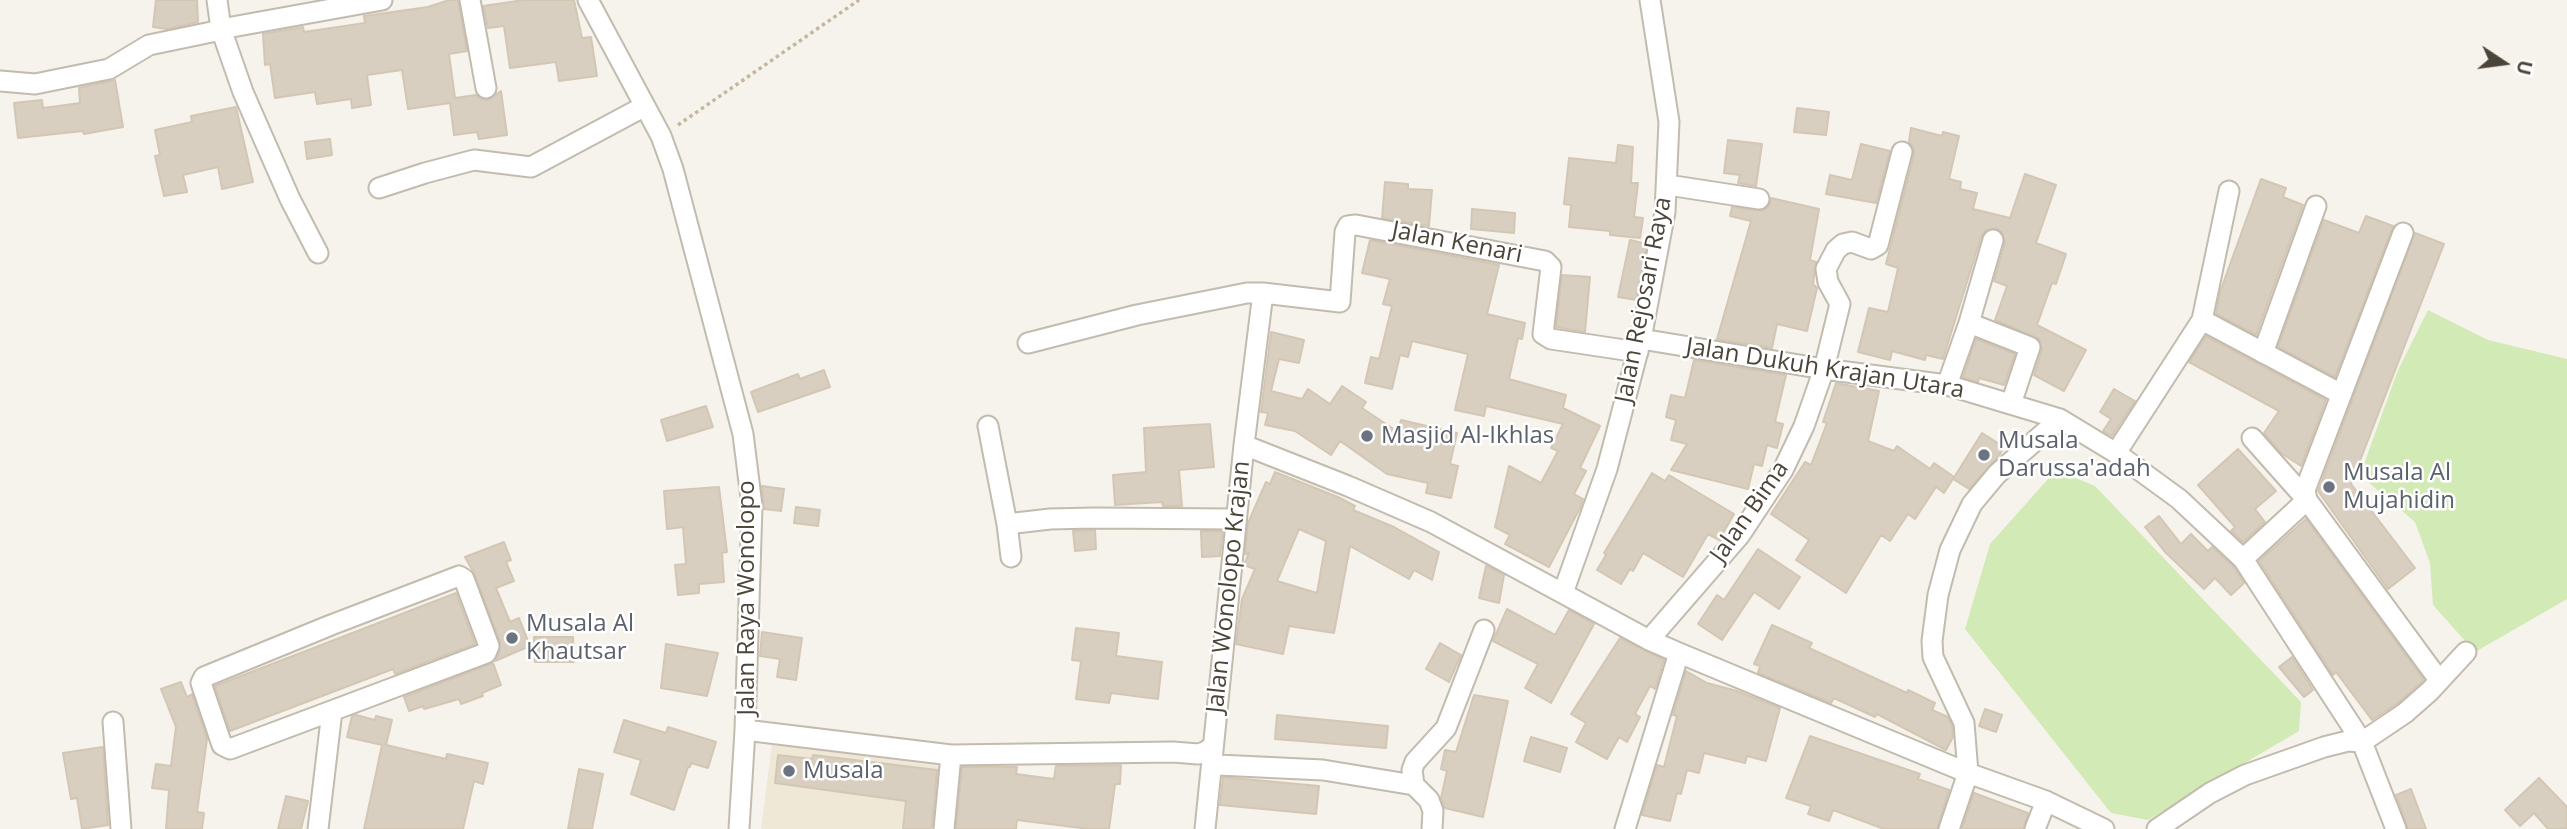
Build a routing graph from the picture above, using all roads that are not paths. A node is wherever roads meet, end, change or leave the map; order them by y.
1 (217, 0) edge
2 (382, 0) edge
3 (470, 0) edge
4 (588, 0) edge
5 (1650, 0) edge
6 (221, 29) junction
7 (0, 81) edge
8 (486, 89) dead end
9 (645, 106) junction
10 (1902, 152) dead end
11 (1668, 185) junction
12 (379, 188) dead end
13 (2229, 191) dead end
14 (1759, 199) dead end
15 (2316, 206) dead end
16 (2403, 233) dead end
17 (1993, 240) dead end
18 (318, 253) dead end
19 (1263, 293) junction
20 (2202, 320) junction
21 (1969, 323) junction
22 (1028, 342) dead end
23 (1640, 346) junction
24 (2263, 353) junction
25 (1824, 369) junction
26 (1947, 384) junction
27 (2341, 394) junction
28 (2011, 404) junction
29 (2060, 419) junction
30 (988, 426) dead end
31 (2252, 438) dead end
32 (1244, 445) junction
33 (2116, 453) junction
34 (2307, 500) junction
35 (1235, 519) junction
36 (1007, 524) junction
37 (1011, 557) dead end
38 (2243, 559) junction
39 (1563, 593) junction
40 (1484, 630) dead end
41 (1649, 639) junction
42 (2466, 652) dead end
43 (1679, 653) junction
44 (2439, 680) junction
45 (332, 711) junction
46 (113, 722) dead end
47 (746, 730) junction
48 (2362, 743) junction
49 (1212, 753) junction
50 (951, 755) junction
51 (1968, 773) junction
52 (1414, 785) junction
53 (2046, 801) junction
54 (121, 829) edge
55 (318, 829) edge
56 (739, 829) edge
57 (944, 829) edge
58 (1205, 829) edge
59 (1432, 829) edge
60 (1625, 829) edge
61 (1949, 829) edge
62 (2035, 829) edge
63 (2104, 829) edge
64 (2157, 829) edge
65 (2396, 829) edge

1 - 6 street
2 - 6 street
3 - 8 street
4 - 9 street, Jalan Raya Wonolopo
5 - 11 street, Jalan Rejosari Raya
6 - 7 street
6 - 18 street
9 - 12 street
9 - 47 street, Jalan Raya Wonolopo
10 - 25 street, Jalan Bima
11 - 14 street
11 - 23 street, Jalan Rejosari Raya
13 - 20 street
15 - 24 street
16 - 27 street
17 - 21 street
19 - 22 street, Jalan Kenari
19 - 23 street, Jalan Kenari
19 - 32 street
20 - 24 street
20 - 33 street
21 - 26 street
21 - 28 street
23 - 25 street, Jalan Dukuh Krajan Utara
23 - 39 street, Jalan Rejosari Raya
24 - 27 street
25 - 26 street, Jalan Dukuh Krajan Utara
25 - 41 street, Jalan Bima
26 - 28 street, Jalan Dukuh Krajan Utara
27 - 34 street
28 - 29 street, Jalan Dukuh Krajan Utara
29 - 33 street, Jalan Dukuh Krajan Utara
29 - 51 street
30 - 36 street
31 - 34 street
32 - 35 street, Jalan Wonolopo Krajan
32 - 39 street, Jalan Wonolopo Krajan
33 - 38 street, Jalan Dukuh Krajan Utara
34 - 38 street
34 - 44 street
35 - 36 street
35 - 49 street, Jalan Wonolopo Krajan
36 - 37 street
38 - 48 street, Jalan Dukuh Krajan Utara
39 - 41 street
40 - 52 street
41 - 43 street
42 - 44 street
43 - 51 street
43 - 60 street
44 - 48 street
45 - 45 street
45 - 55 street
46 - 54 street
47 - 50 street, Jalan Wonolopo Krajan
47 - 56 street, Jalan Raya Wonolopo
48 - 64 street
48 - 65 street, Jalan Dukuh Krajan Utara
49 - 50 street, Jalan Wonolopo Krajan
49 - 52 street
49 - 58 street, Jalan Wonolopo Krajan
50 - 57 street
51 - 53 street
51 - 61 street
52 - 59 street
53 - 62 street
53 - 63 street

